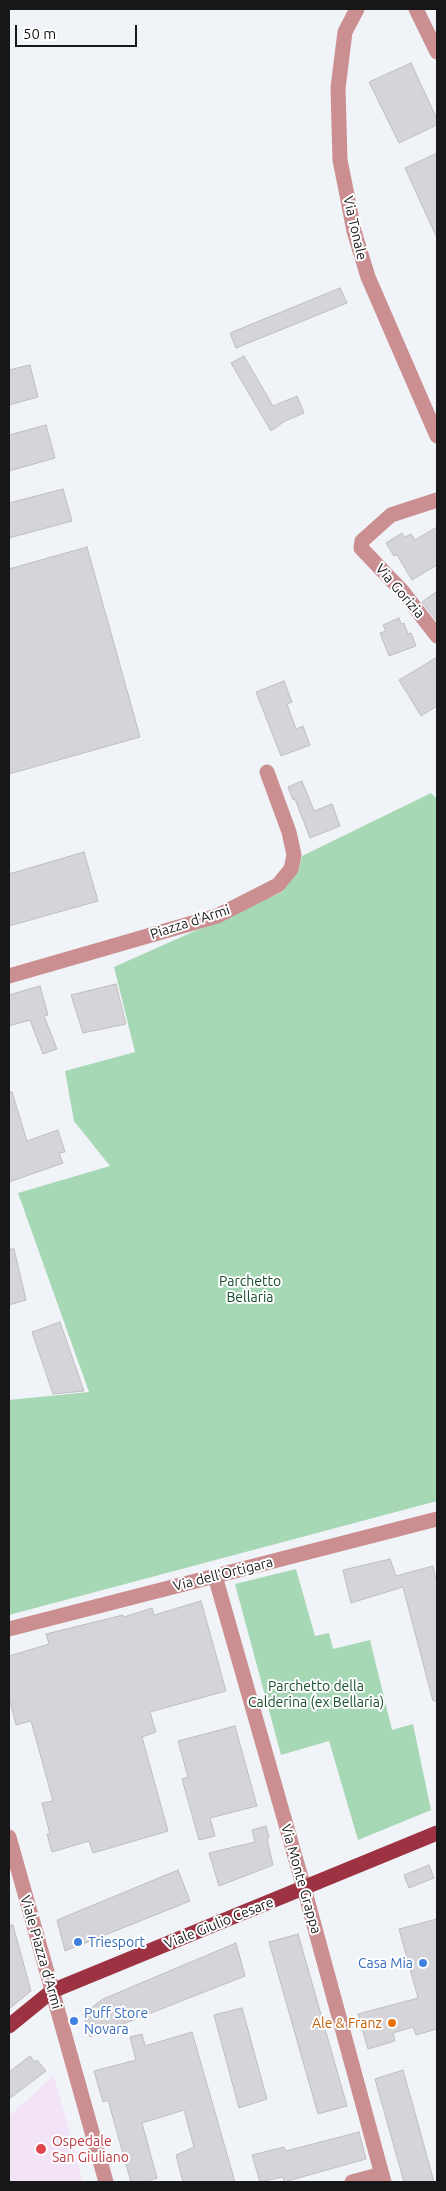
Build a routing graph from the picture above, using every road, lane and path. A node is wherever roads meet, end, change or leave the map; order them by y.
1 (357, 9) edge
2 (416, 9) edge
3 (437, 52) edge
4 (437, 436) edge
5 (437, 500) edge
6 (437, 636) edge
7 (267, 772) dead end
8 (9, 976) edge
9 (437, 1519) edge
10 (215, 1576) junction
11 (9, 1629) edge
12 (437, 1833) edge
13 (9, 1837) edge
14 (304, 1888) junction
15 (52, 1991) junction
16 (9, 2026) edge
17 (383, 2178) edge
18 (106, 2182) edge
19 (352, 2182) edge

1 - 4 street, Via Tonale
2 - 3 street
5 - 6 street, Via Gorizia
7 - 8 street, Piazza d'Armi
9 - 10 street, Via dell'Ortigara
10 - 11 street, Via dell'Ortigara
10 - 14 street, Via Monte Grappa
12 - 14 main road, Viale Giulio Cesare
13 - 15 street, Viale Piazza d'Armi
14 - 15 main road, Viale Giulio Cesare
14 - 17 street, Via Monte Grappa
15 - 16 main road, Viale Giulio Cesare
15 - 18 street, Viale Piazza d'Armi
17 - 19 street

